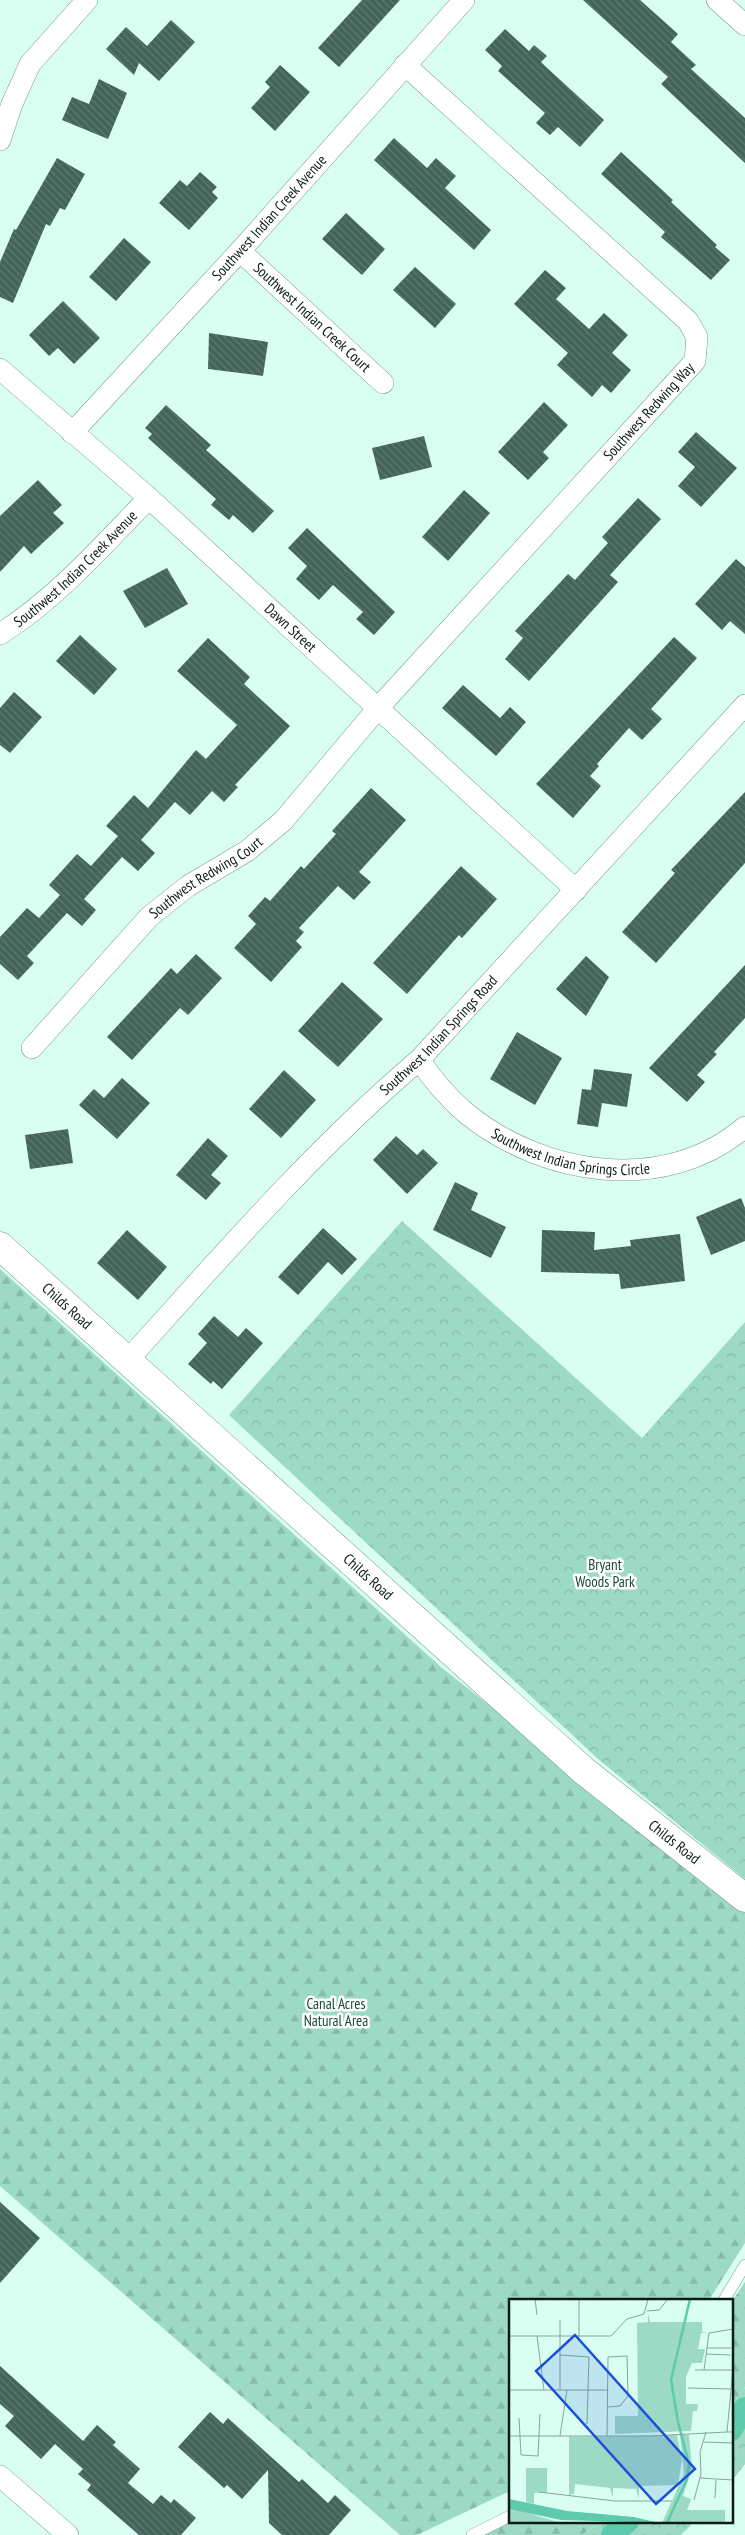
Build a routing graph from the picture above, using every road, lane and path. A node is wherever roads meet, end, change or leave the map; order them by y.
1 (87, 0) edge
2 (464, 0) edge
3 (717, 0) edge
4 (745, 25) edge
5 (406, 65) junction
6 (0, 140) edge
7 (240, 251) junction
8 (0, 368) edge
9 (383, 383) dead end
10 (72, 433) junction
11 (148, 498) junction
12 (0, 634) edge
13 (745, 704) edge
14 (378, 708) junction
15 (576, 890) junction
16 (32, 1048) dead end
17 (419, 1060) junction
18 (745, 1128) edge
19 (0, 1246) edge
20 (127, 1361) junction
21 (745, 1898) edge
22 (745, 2265) edge
23 (725, 2299) edge
24 (0, 2476) edge
25 (509, 2516) edge
26 (68, 2535) edge
27 (472, 2535) edge

1 - 6 street
2 - 5 street, Southwest Indian Creek Avenue
3 - 4 street
5 - 7 street, Southwest Indian Creek Avenue
5 - 14 street, Southwest Redwing Way
7 - 9 street, Southwest Indian Creek Court
7 - 10 street, Southwest Indian Creek Avenue
8 - 10 street, Dawn Street
10 - 11 street, Dawn Street
11 - 12 street, Southwest Indian Creek Avenue
11 - 14 street, Dawn Street
13 - 15 street, Southwest Indian Springs Road
14 - 15 street, Dawn Street
14 - 16 street, Southwest Redwing Court
15 - 17 street, Southwest Indian Springs Road
17 - 18 street, Southwest Indian Springs Circle
17 - 20 street, Southwest Indian Springs Road
19 - 20 street, Childs Road
20 - 21 street, Childs Road
22 - 23 lane
24 - 26 street
25 - 27 lane

